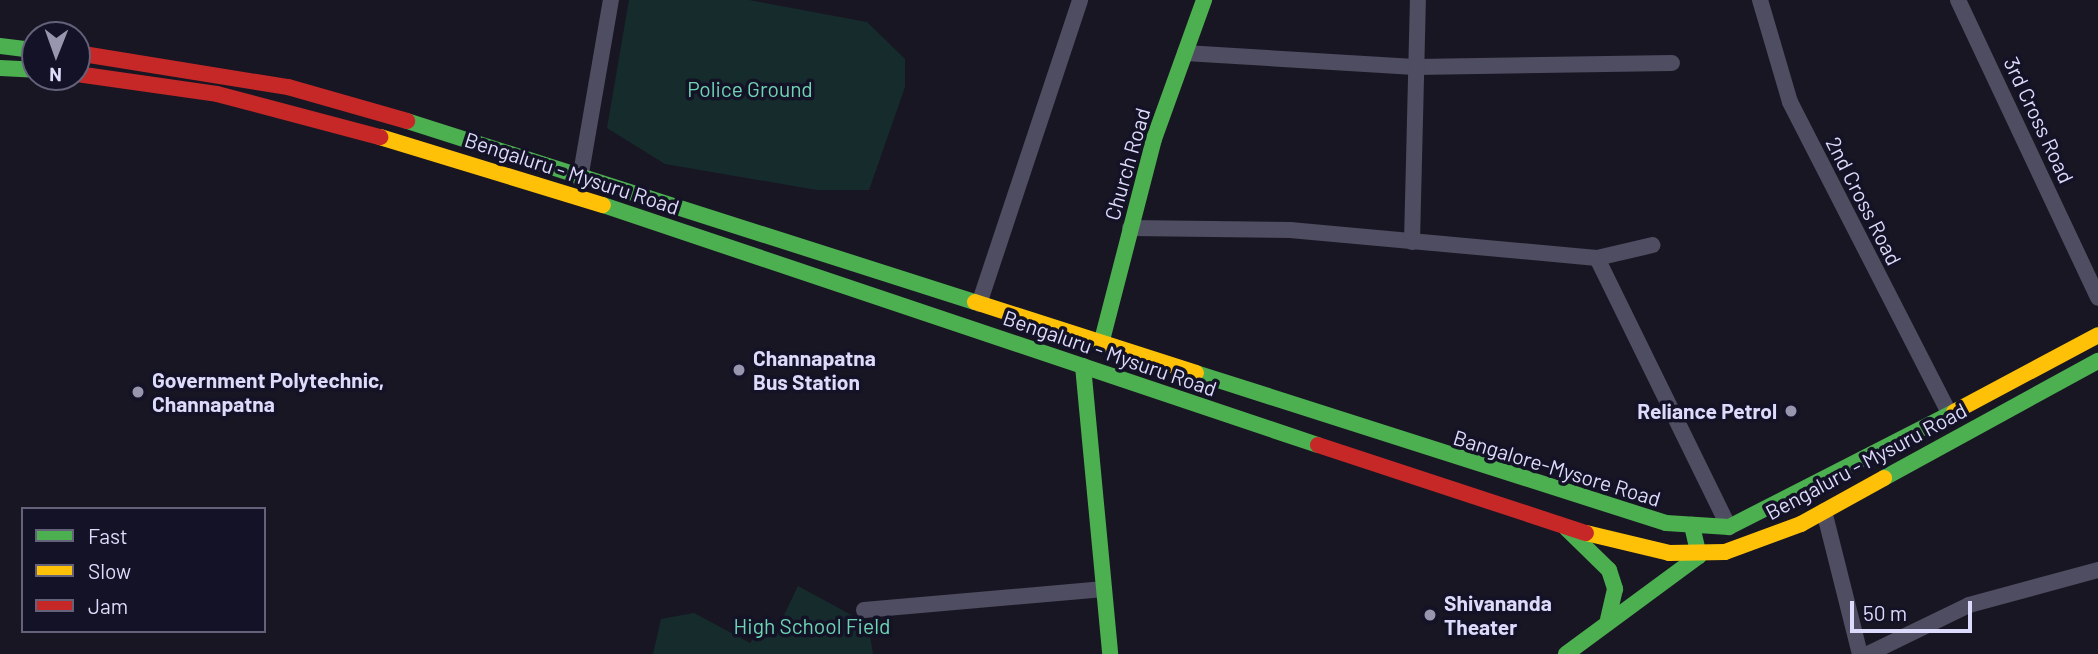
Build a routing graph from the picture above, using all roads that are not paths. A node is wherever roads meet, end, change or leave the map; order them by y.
1 (611, 0) edge
2 (1080, 0) edge
3 (1204, 0) edge
4 (1418, 0) edge
5 (1760, 0) edge
6 (1958, 0) edge
7 (0, 46) edge
8 (21, 48) edge
9 (1185, 53) junction
10 (91, 55) edge
11 (1672, 63) dead end
12 (1415, 67) junction
13 (0, 68) edge
14 (21, 70) edge
15 (91, 76) edge
16 (580, 179) junction
17 (628, 191) junction
18 (622, 212) junction
19 (1130, 228) junction
20 (1412, 242) junction
21 (1653, 245) dead end
22 (1597, 258) junction
23 (914, 283) junction
24 (2098, 298) edge
25 (979, 304) junction
26 (907, 307) junction
27 (2098, 335) edge
28 (1101, 344) junction
29 (2098, 361) edge
30 (1083, 366) junction
31 (1950, 415) junction
32 (1824, 511) junction
33 (1692, 526) junction
34 (1729, 527) junction
35 (1566, 528) junction
36 (1726, 552) junction
37 (1699, 556) junction
38 (2098, 570) edge
39 (1104, 589) junction
40 (864, 610) dead end
41 (1608, 619) junction
42 (1110, 654) edge
43 (1566, 654) edge
44 (1860, 654) edge
45 (1868, 654) edge

1 - 16 street
2 - 25 street
3 - 9 main road, Church Road
4 - 12 street
5 - 31 street, 2nd Cross Road
6 - 24 street, 3rd Cross Road
7 - 8 main road
9 - 12 street
9 - 19 main road, Church Road
10 - 16 main road, Bengaluru - Mysuru Road
11 - 12 street
12 - 20 street
13 - 14 main road
15 - 18 main road, Bengaluru - Mysuru Road
16 - 17 main road, Bengaluru - Mysuru Road
17 - 18 main road
17 - 23 main road, Bengaluru - Mysuru Road
18 - 26 main road, Bengaluru - Mysuru Road
19 - 20 street
19 - 28 main road, Church Road
20 - 22 street
21 - 22 street
22 - 34 street
23 - 25 main road, Bengaluru - Mysuru Road
23 - 26 main road
25 - 28 main road, Bengaluru - Mysuru Road
26 - 30 main road, Bengaluru - Mysuru Road
27 - 31 main road, Bangalore-Mysore Road
28 - 33 main road, Bangalore-Mysore Road
29 - 32 main road, Bengaluru - Mysuru Road
30 - 35 main road, Bengaluru - Mysuru Road
30 - 39 main road
31 - 34 main road, Bangalore-Mysore Road
32 - 36 main road, Bengaluru - Mysuru Road
32 - 44 street
33 - 34 main road, Bangalore-Mysore Road
33 - 37 main road
34 - 36 main road
35 - 37 main road, Bengaluru - Mysuru Road
35 - 41 main road
36 - 37 main road, Bengaluru - Mysuru Road
37 - 41 main road
38 - 45 street
39 - 40 street
39 - 42 main road
41 - 43 main road

